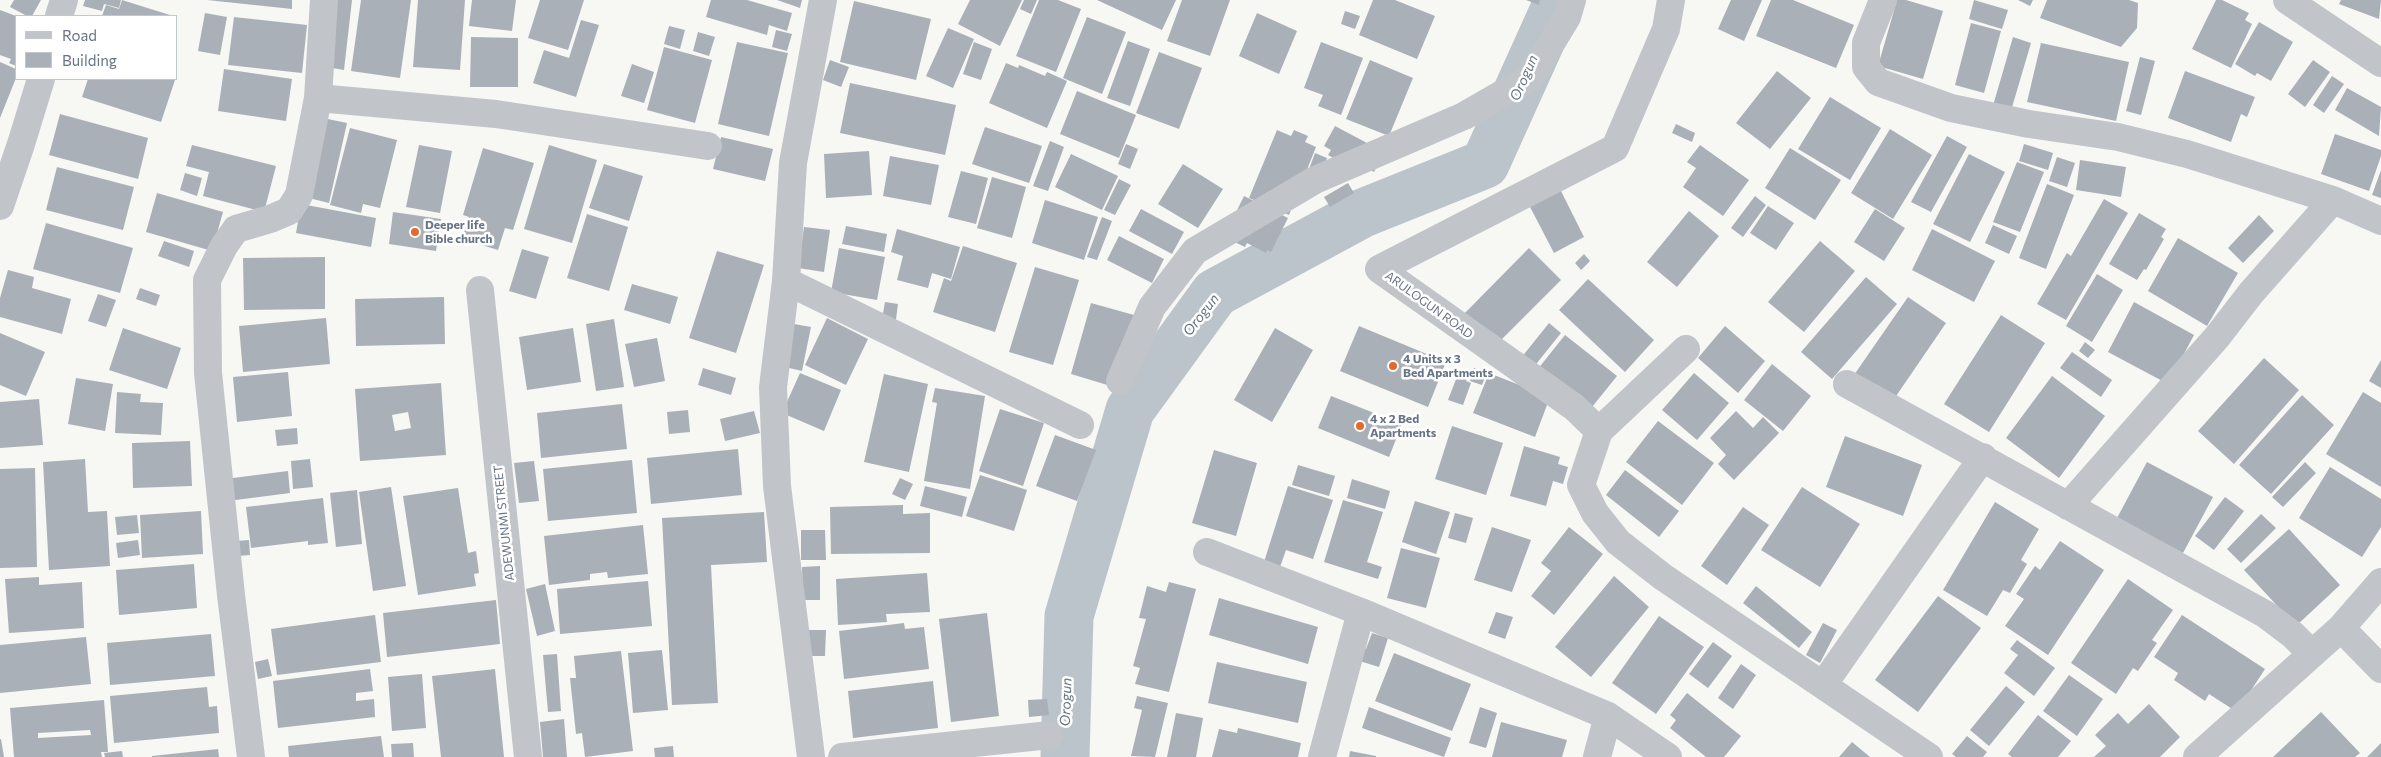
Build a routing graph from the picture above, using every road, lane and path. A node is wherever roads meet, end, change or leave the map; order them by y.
1 (64, 0) edge
2 (324, 0) edge
3 (823, 0) edge
4 (1572, 0) edge
5 (1671, 0) edge
6 (1883, 0) edge
7 (2287, 0) edge
8 (59, 15) edge
9 (2381, 63) edge
10 (41, 80) edge
11 (318, 98) junction
12 (11, 141) edge
13 (708, 146) dead end
14 (2333, 200) junction
15 (0, 206) edge
16 (2381, 221) edge
17 (786, 281) junction
18 (480, 290) dead end
19 (1686, 349) dead end
20 (1120, 381) dead end
21 (1847, 384) dead end
22 (1080, 425) dead end
23 (1599, 431) junction
24 (1983, 457) junction
25 (2068, 506) junction
26 (1207, 552) dead end
27 (2381, 582) edge
28 (1361, 612) junction
29 (2341, 628) junction
30 (2312, 654) junction
31 (2381, 669) edge
32 (1823, 685) junction
33 (1608, 716) junction
34 (1050, 735) dead end
35 (251, 757) edge
36 (528, 757) edge
37 (811, 757) edge
38 (842, 757) edge
39 (1322, 757) edge
40 (1597, 757) edge
41 (1668, 757) edge
42 (1929, 757) edge
43 (2197, 757) edge

1 - 8 street
2 - 11 street
3 - 17 street
4 - 20 street
5 - 23 street, ARULOGUN ROAD
6 - 14 street
7 - 9 street
10 - 12 street
11 - 13 street
11 - 35 street
12 - 15 street
14 - 16 street
14 - 25 street
17 - 22 street
17 - 37 street
18 - 36 street, ADEWUNMI STREET
19 - 23 street
21 - 24 street
23 - 32 street
24 - 25 street
24 - 32 street
25 - 30 street
26 - 28 street
27 - 29 street
28 - 33 street
28 - 39 street
29 - 30 street
29 - 31 street
30 - 43 street
32 - 42 street
33 - 40 street
33 - 41 street
34 - 38 street

